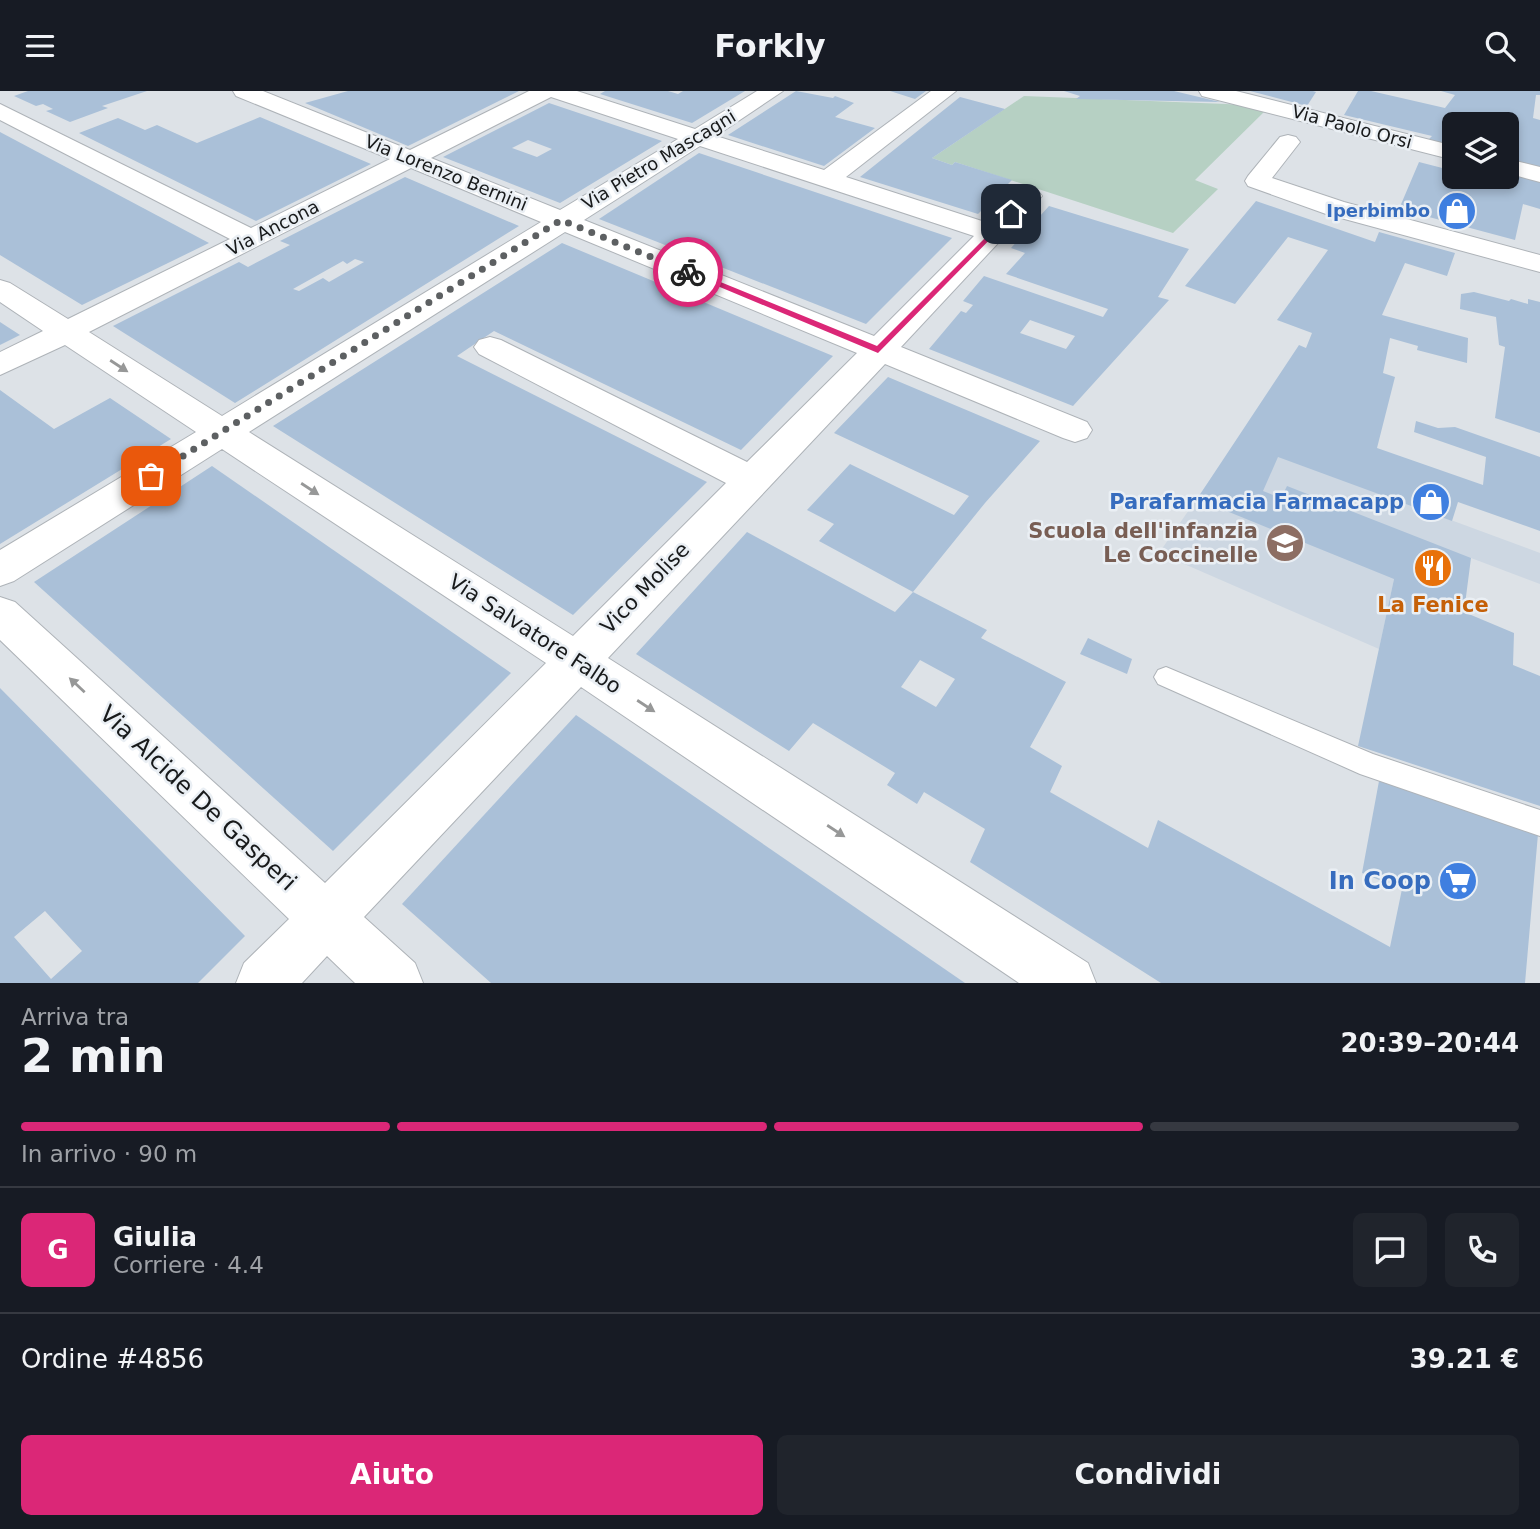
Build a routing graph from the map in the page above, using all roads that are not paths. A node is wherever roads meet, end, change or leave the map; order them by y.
1 (244, 91) edge
2 (546, 91) edge
3 (555, 91) edge
4 (772, 91) edge
5 (944, 91) edge
6 (1210, 91) edge
7 (0, 111) edge
8 (697, 138) junction
9 (1288, 142) dead end
10 (1442, 150) edge
11 (411, 159) junction
12 (1519, 169) edge
13 (1540, 175) edge
14 (827, 180) junction
15 (1029, 196) dead end
16 (561, 220) junction
17 (992, 233) junction
18 (251, 239) junction
19 (1540, 264) edge
20 (0, 289) edge
21 (65, 331) junction
22 (490, 347) dead end
23 (878, 350) junction
24 (0, 365) edge
25 (1075, 430) dead end
26 (221, 432) junction
27 (751, 480) junction
28 (6, 567) edge
29 (0, 614) edge
30 (576, 660) junction
31 (1166, 677) dead end
32 (1540, 823) edge
33 (326, 916) junction
34 (264, 983) edge
35 (395, 983) edge
36 (1068, 983) edge

1 - 11 street, Via Lorenzo Bernini
2 - 11 street, Via Ancona
3 - 8 street
4 - 8 street, Via Pietro Mascagni
5 - 14 street
6 - 10 street, Via Paolo Orsi
7 - 18 street
8 - 14 street
8 - 16 street, Via Pietro Mascagni
9 - 19 street
11 - 16 street, Via Lorenzo Bernini
11 - 18 street, Via Ancona
12 - 13 street
14 - 17 street
15 - 17 street, Vico Molise
16 - 23 street, Via Lorenzo Bernini
16 - 26 street, Via Pietro Mascagni
17 - 23 street, Vico Molise
18 - 21 street, Via Ancona
20 - 21 street, Via Salvatore Falbo
21 - 24 street, Via Ancona
21 -> 26 street, Via Salvatore Falbo
22 - 27 street
23 - 25 street, Via Lorenzo Bernini
23 - 27 street, Vico Molise
26 - 28 street, Via Pietro Mascagni
26 -> 30 street, Via Salvatore Falbo
27 - 30 street, Vico Molise
33 -> 29 street, Via Alcide De Gasperi
30 - 33 street, Vico Molise
30 -> 36 street, Via Salvatore Falbo
31 - 32 lane
33 - 34 street, Vico Molise
33 - 35 street, Via Alcide De Gasperi

